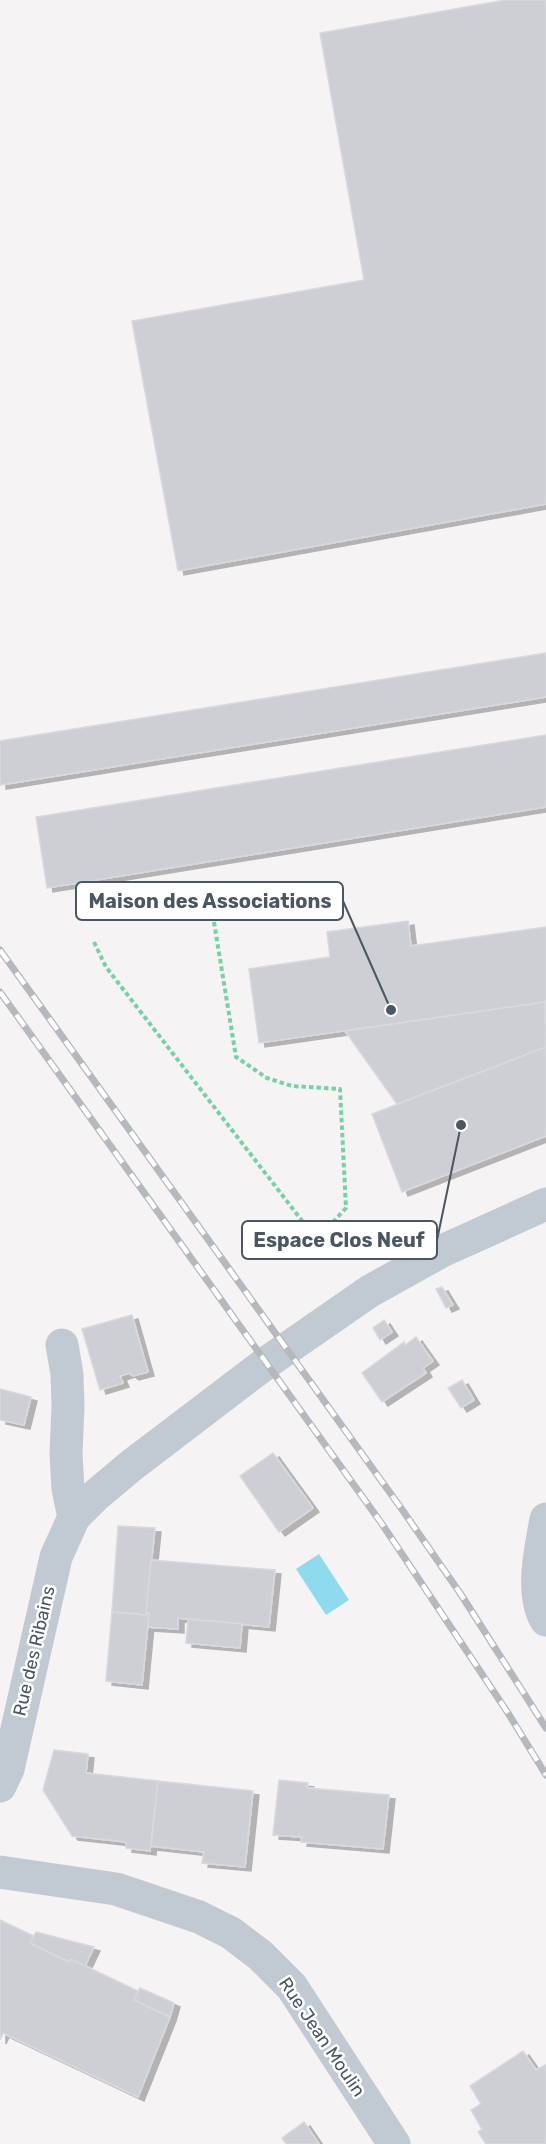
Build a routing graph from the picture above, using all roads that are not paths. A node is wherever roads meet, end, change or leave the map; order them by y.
1 (546, 1204) edge
2 (62, 1345) dead end
3 (74, 1518) junction
4 (546, 1519) edge
5 (546, 1620) edge
6 (0, 1786) edge
7 (0, 1872) edge
8 (394, 2144) edge

1 - 3 street, Rue des Ribains
2 - 3 street
3 - 6 street, Rue des Ribains
4 - 5 street
7 - 8 street, Rue Jean Moulin

